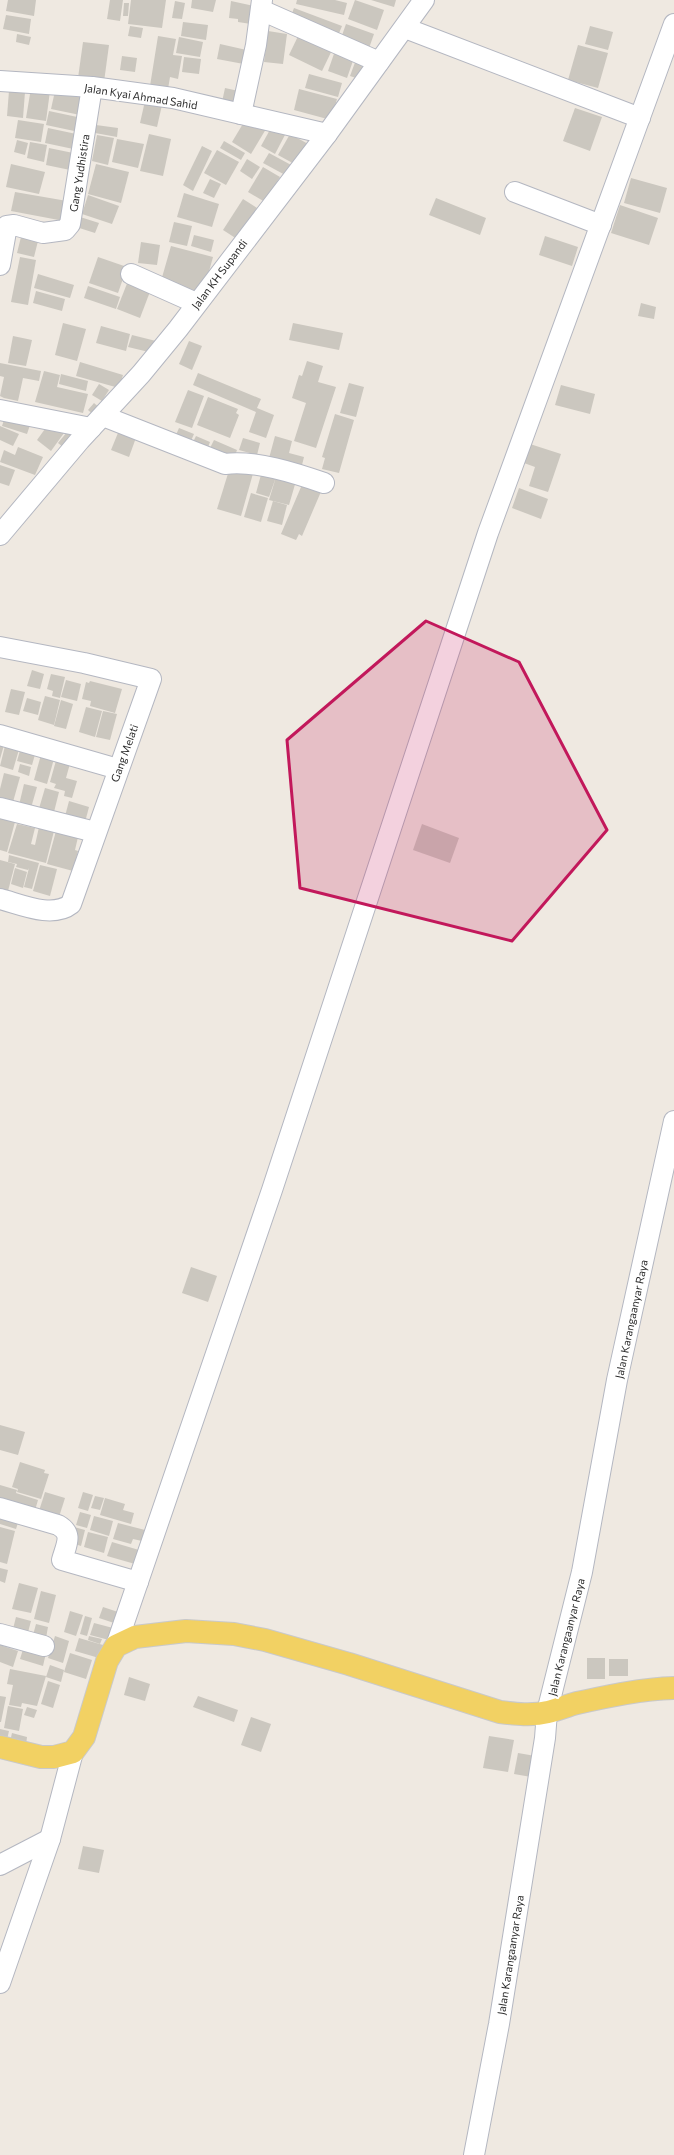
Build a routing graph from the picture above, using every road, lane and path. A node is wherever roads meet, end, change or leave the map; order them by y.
1 (424, 0) edge
2 (262, 5) edge
3 (674, 24) edge
4 (405, 28) junction
5 (379, 62) junction
6 (0, 81) edge
7 (92, 87) junction
8 (241, 114) junction
9 (640, 118) junction
10 (327, 134) junction
11 (515, 192) dead end
12 (600, 225) junction
13 (0, 265) edge
14 (131, 274) dead end
15 (196, 303) junction
16 (0, 410) edge
17 (97, 422) junction
18 (324, 483) dead end
19 (0, 535) edge
20 (3, 653) edge
21 (0, 735) edge
22 (118, 769) junction
23 (0, 808) edge
24 (95, 832) junction
25 (0, 899) edge
26 (674, 1121) edge
27 (0, 1508) edge
28 (138, 1582) junction
29 (0, 1634) edge
30 (44, 1646) dead end
31 (116, 1646) junction
32 (674, 1688) edge
33 (547, 1712) junction
34 (0, 1747) edge
35 (72, 1752) junction
36 (50, 1839) junction
37 (0, 1865) edge
38 (0, 1983) edge
39 (474, 2155) edge

1 - 4 street, Jalan KH Supandi
2 - 5 street
2 - 8 street
3 - 9 street
4 - 5 street, Jalan KH Supandi
4 - 9 street
5 - 10 street, Jalan KH Supandi
6 - 7 street, Jalan Kyai Ahmad Sahid
7 - 8 street, Jalan Kyai Ahmad Sahid
7 - 13 street, Gang Yudhistira
8 - 10 street, Jalan Kyai Ahmad Sahid
9 - 12 street
10 - 15 street, Jalan KH Supandi
11 - 12 street
12 - 28 street
14 - 15 street
15 - 17 street, Jalan KH Supandi
16 - 17 street
17 - 18 street
17 - 19 street, Jalan KH Supandi
20 - 22 street, Gang Melati
21 - 22 street
22 - 24 street, Gang Melati
23 - 24 street
24 - 25 street, Gang Melati
26 - 33 street, Jalan Karangaanyar Raya
27 - 28 street
28 - 31 street
29 - 30 street
31 - 33 main road
31 - 35 main road
32 - 33 main road
33 - 39 street, Jalan Karangaanyar Raya
34 - 35 main road
35 - 36 street
36 - 37 street
36 - 38 street

